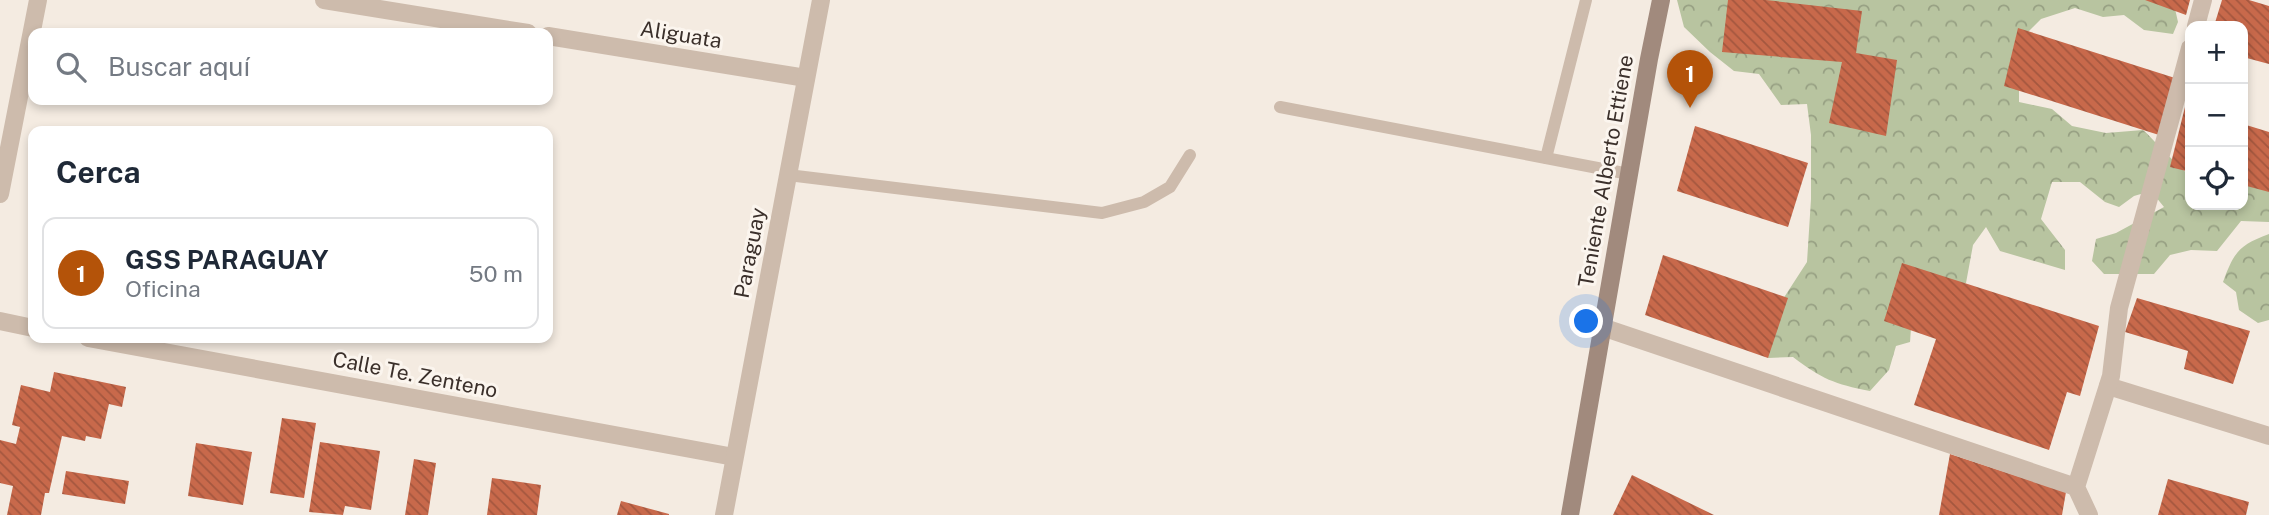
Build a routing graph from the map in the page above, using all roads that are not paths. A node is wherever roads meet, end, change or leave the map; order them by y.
1 (38, 0) edge
2 (324, 0) edge
3 (821, 0) edge
4 (1586, 0) edge
5 (1661, 0) edge
6 (2203, 0) edge
7 (2197, 21) edge
8 (33, 28) edge
9 (497, 28) edge
10 (553, 37) edge
11 (28, 51) edge
12 (2185, 66) edge
13 (806, 78) junction
14 (1280, 107) dead end
15 (1190, 155) dead end
16 (1546, 158) junction
17 (1629, 174) junction
18 (788, 175) junction
19 (0, 194) edge
20 (0, 321) edge
21 (28, 327) edge
22 (1602, 327) junction
23 (115, 343) edge
24 (2108, 386) junction
25 (2269, 436) edge
26 (734, 457) junction
27 (2076, 487) junction
28 (723, 515) edge
29 (1570, 515) edge
30 (2089, 515) edge

1 - 8 street
2 - 9 street
3 - 13 street, Paraguay
4 - 16 lane
5 - 17 main road, Teniente Alberto Ettiene
6 - 7 street
10 - 13 street, Aliguata
11 - 19 street
12 - 24 street
13 - 18 street, Paraguay
14 - 16 lane
15 - 18 lane
16 - 17 lane
17 - 22 main road, Teniente Alberto Ettiene
18 - 26 street, Paraguay
20 - 21 street
22 - 27 street
22 - 29 main road, Teniente Alberto Ettiene
23 - 26 street, Calle Te. Zenteno
24 - 25 street
24 - 27 street
26 - 28 street, Paraguay
27 - 30 street

